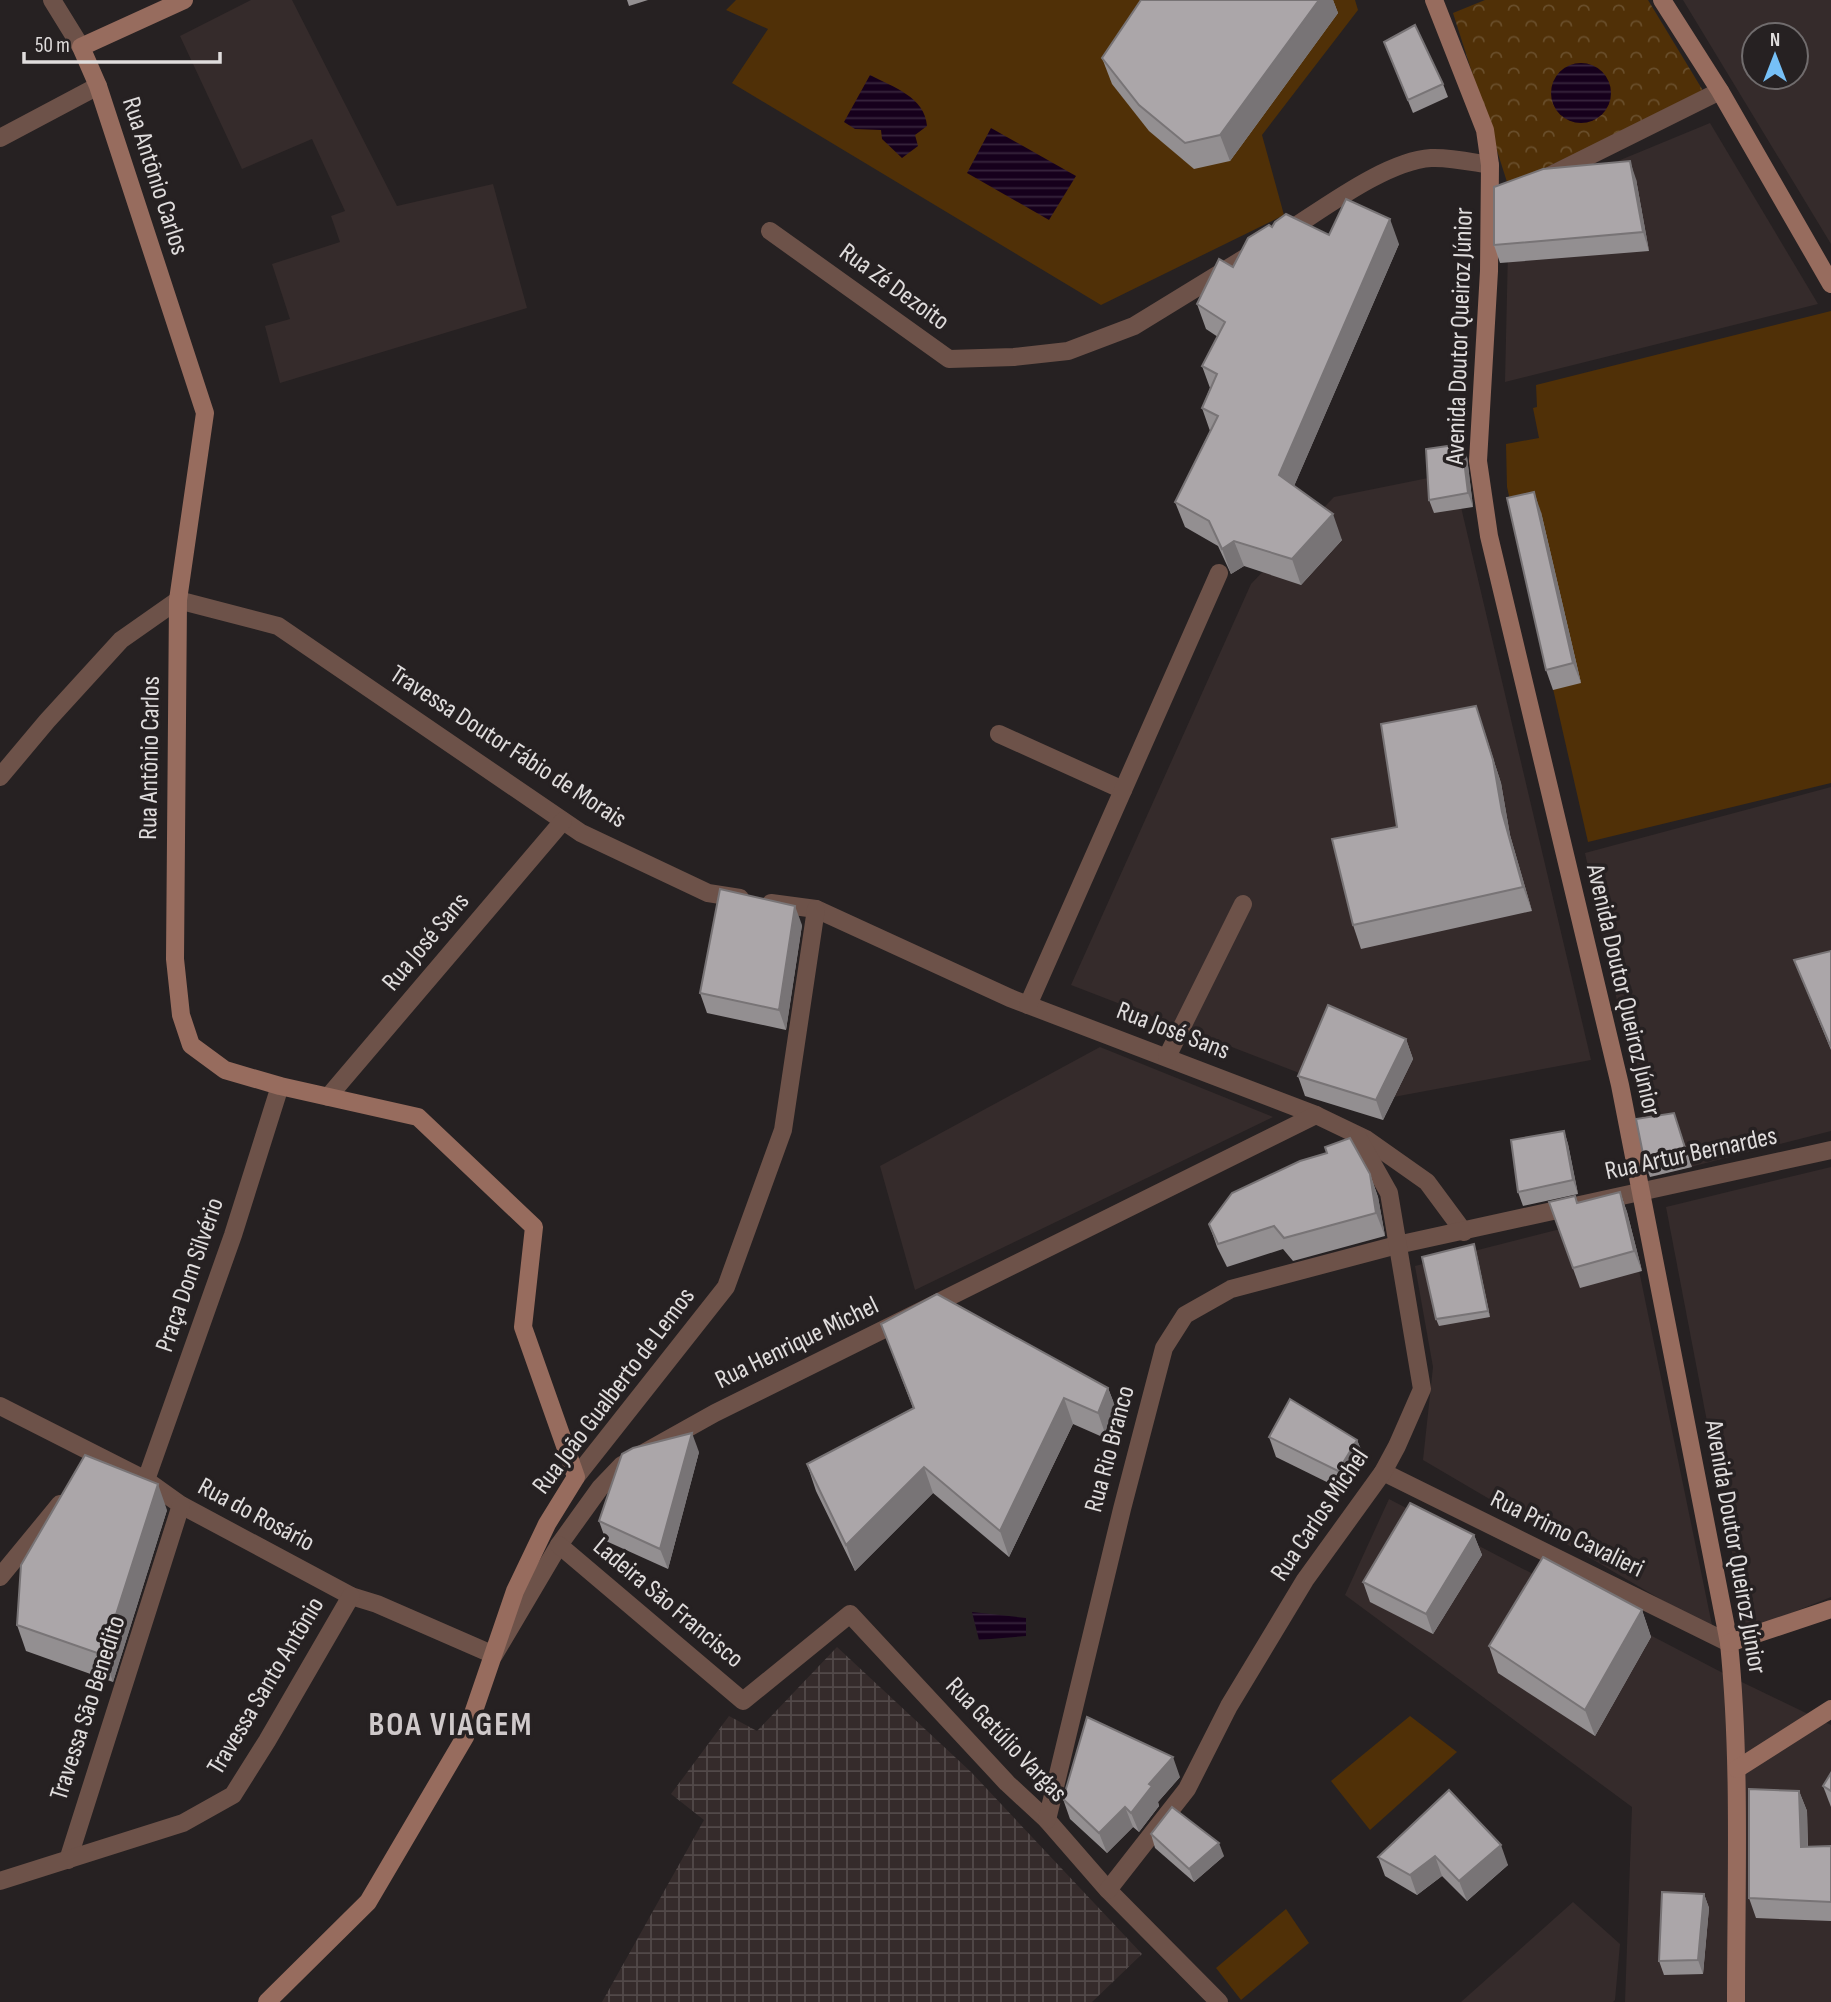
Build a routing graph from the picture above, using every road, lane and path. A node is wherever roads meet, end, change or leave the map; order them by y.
1 (52, 0) edge
2 (184, 0) edge
3 (1662, 0) edge
4 (1436, 1) edge
5 (81, 47) junction
6 (98, 86) junction
7 (1720, 91) junction
8 (0, 138) edge
9 (1490, 164) junction
10 (1531, 183) edge
11 (770, 231) dead end
12 (1831, 284) edge
13 (1219, 573) edge
14 (178, 600) junction
15 (999, 734) dead end
16 (0, 778) edge
17 (1123, 790) junction
18 (563, 821) junction
19 (1243, 904) dead end
20 (816, 909) junction
21 (1010, 998) joint
22 (1028, 1005) junction
23 (1167, 1057) junction
24 (280, 1086) junction
25 (328, 1097) junction
26 (1316, 1115) junction
27 (1355, 1133) junction
28 (1831, 1150) edge
29 (1640, 1192) junction
30 (1464, 1232) junction
31 (1397, 1245) junction
32 (0, 1406) edge
33 (1383, 1472) junction
34 (576, 1477) junction
35 (146, 1480) junction
36 (75, 1487) edge
37 (181, 1505) junction
38 (559, 1545) junction
39 (0, 1577) edge
40 (351, 1596) junction
41 (1831, 1609) edge
42 (1729, 1643) junction
43 (495, 1655) junction
44 (743, 1701) joint
45 (1831, 1709) edge
46 (1737, 1769) junction
47 (1047, 1820) junction
48 (68, 1860) junction
49 (0, 1881) edge
50 (1108, 1890) junction
51 (267, 2002) edge
52 (1219, 2002) edge
53 (1736, 2002) edge

1 - 5 street, Rua Antônio Carlos
2 - 5 main road
3 - 7 main road
4 - 9 main road, Avenida Doutor Queiroz Júnior
5 - 6 main road, Rua Antônio Carlos
6 - 8 street
6 - 14 main road, Rua Antônio Carlos
7 - 10 street
7 - 12 main road
9 - 11 street, Rua Zé Dezoito
9 - 29 main road, Avenida Doutor Queiroz Júnior
13 - 17 street
14 - 16 street
14 - 18 street, Travessa Doutor Fábio de Morais
14 - 24 main road, Rua Antônio Carlos
15 - 17 street
17 - 22 street
18 - 20 street, Travessa Doutor Fábio de Morais
18 - 25 street, Rua José Sans
19 - 23 street
20 - 21 street, Travessa Doutor Fábio de Morais
20 - 34 street, Rua João Gualberto de Lemos
21 - 22 street, Rua José Sans
22 - 23 street, Rua José Sans
23 - 26 street, Rua José Sans
24 - 25 main road, Rua Antônio Carlos
24 - 35 street, Praça Dom Silvério
25 - 34 main road, Rua Antônio Carlos
26 - 27 street
26 - 38 street, Rua Henrique Michel
27 - 30 street
27 - 31 street, Rua Carlos Michel
28 - 29 street, Rua Artur Bernardes
29 - 30 street, Rua Artur Bernardes
29 - 42 main road, Avenida Doutor Queiroz Júnior
30 - 31 street, Rua Artur Bernardes
31 - 33 street, Rua Carlos Michel
31 - 47 street, Rua Rio Branco
32 - 35 street, Rua do Rosário
33 - 42 street, Rua Primo Cavalieri
33 - 50 street, Rua Carlos Michel
34 - 43 main road, Rua João Gualberto de Lemos
35 - 37 street, Rua do Rosário
36 - 39 street
37 - 40 street, Rua do Rosário
37 - 48 street, Travessa São Benedito
38 - 43 street, Rua Henrique Michel
38 - 44 street, Ladeira São Francisco
40 - 43 street, Rua do Rosário
40 - 48 street, Travessa Santo Antônio
41 - 42 main road
42 - 46 main road, Avenida Doutor Queiroz Júnior
43 - 51 main road, Rua João Gualberto de Lemos
44 - 47 street, Rua Getúlio Vargas
45 - 46 main road
46 - 53 main road, Avenida Doutor Queiroz Júnior
47 - 50 street, Rua Getúlio Vargas
48 - 49 street
50 - 52 street, Rua Getúlio Vargas

